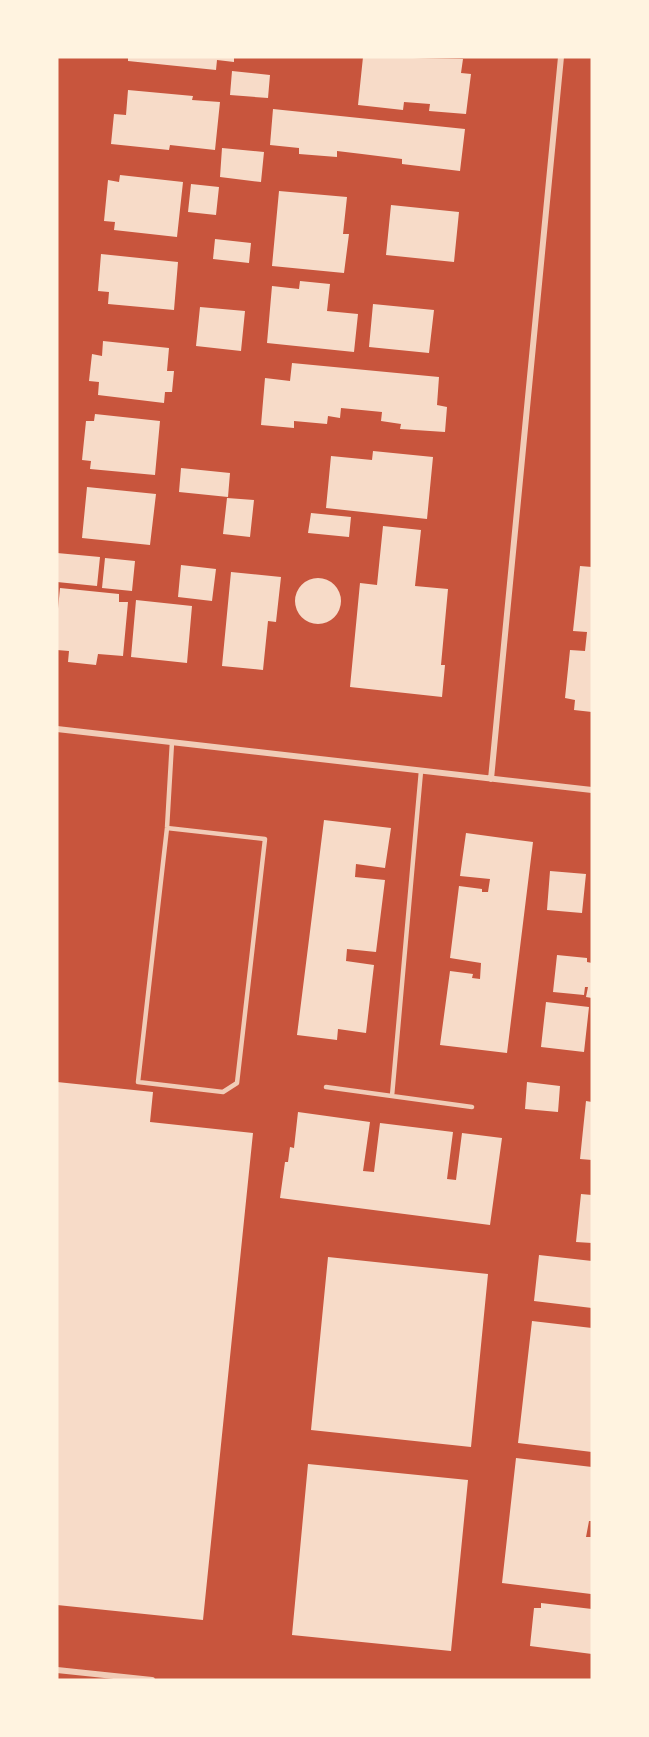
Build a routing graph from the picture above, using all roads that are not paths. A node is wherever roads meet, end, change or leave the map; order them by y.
1 (561, 57) edge
2 (57, 729) edge
3 (172, 742) junction
4 (422, 771) junction
5 (491, 779) junction
6 (592, 790) edge
7 (167, 828) junction
8 (326, 1087) dead end
9 (392, 1096) junction
10 (472, 1107) dead end
11 (57, 1670) edge
12 (152, 1680) edge

1 - 5 street
2 - 3 street
3 - 4 street
3 - 7 lane
4 - 5 street
4 - 9 lane
5 - 6 street
7 - 7 lane
8 - 9 lane
9 - 10 lane
11 - 12 street

